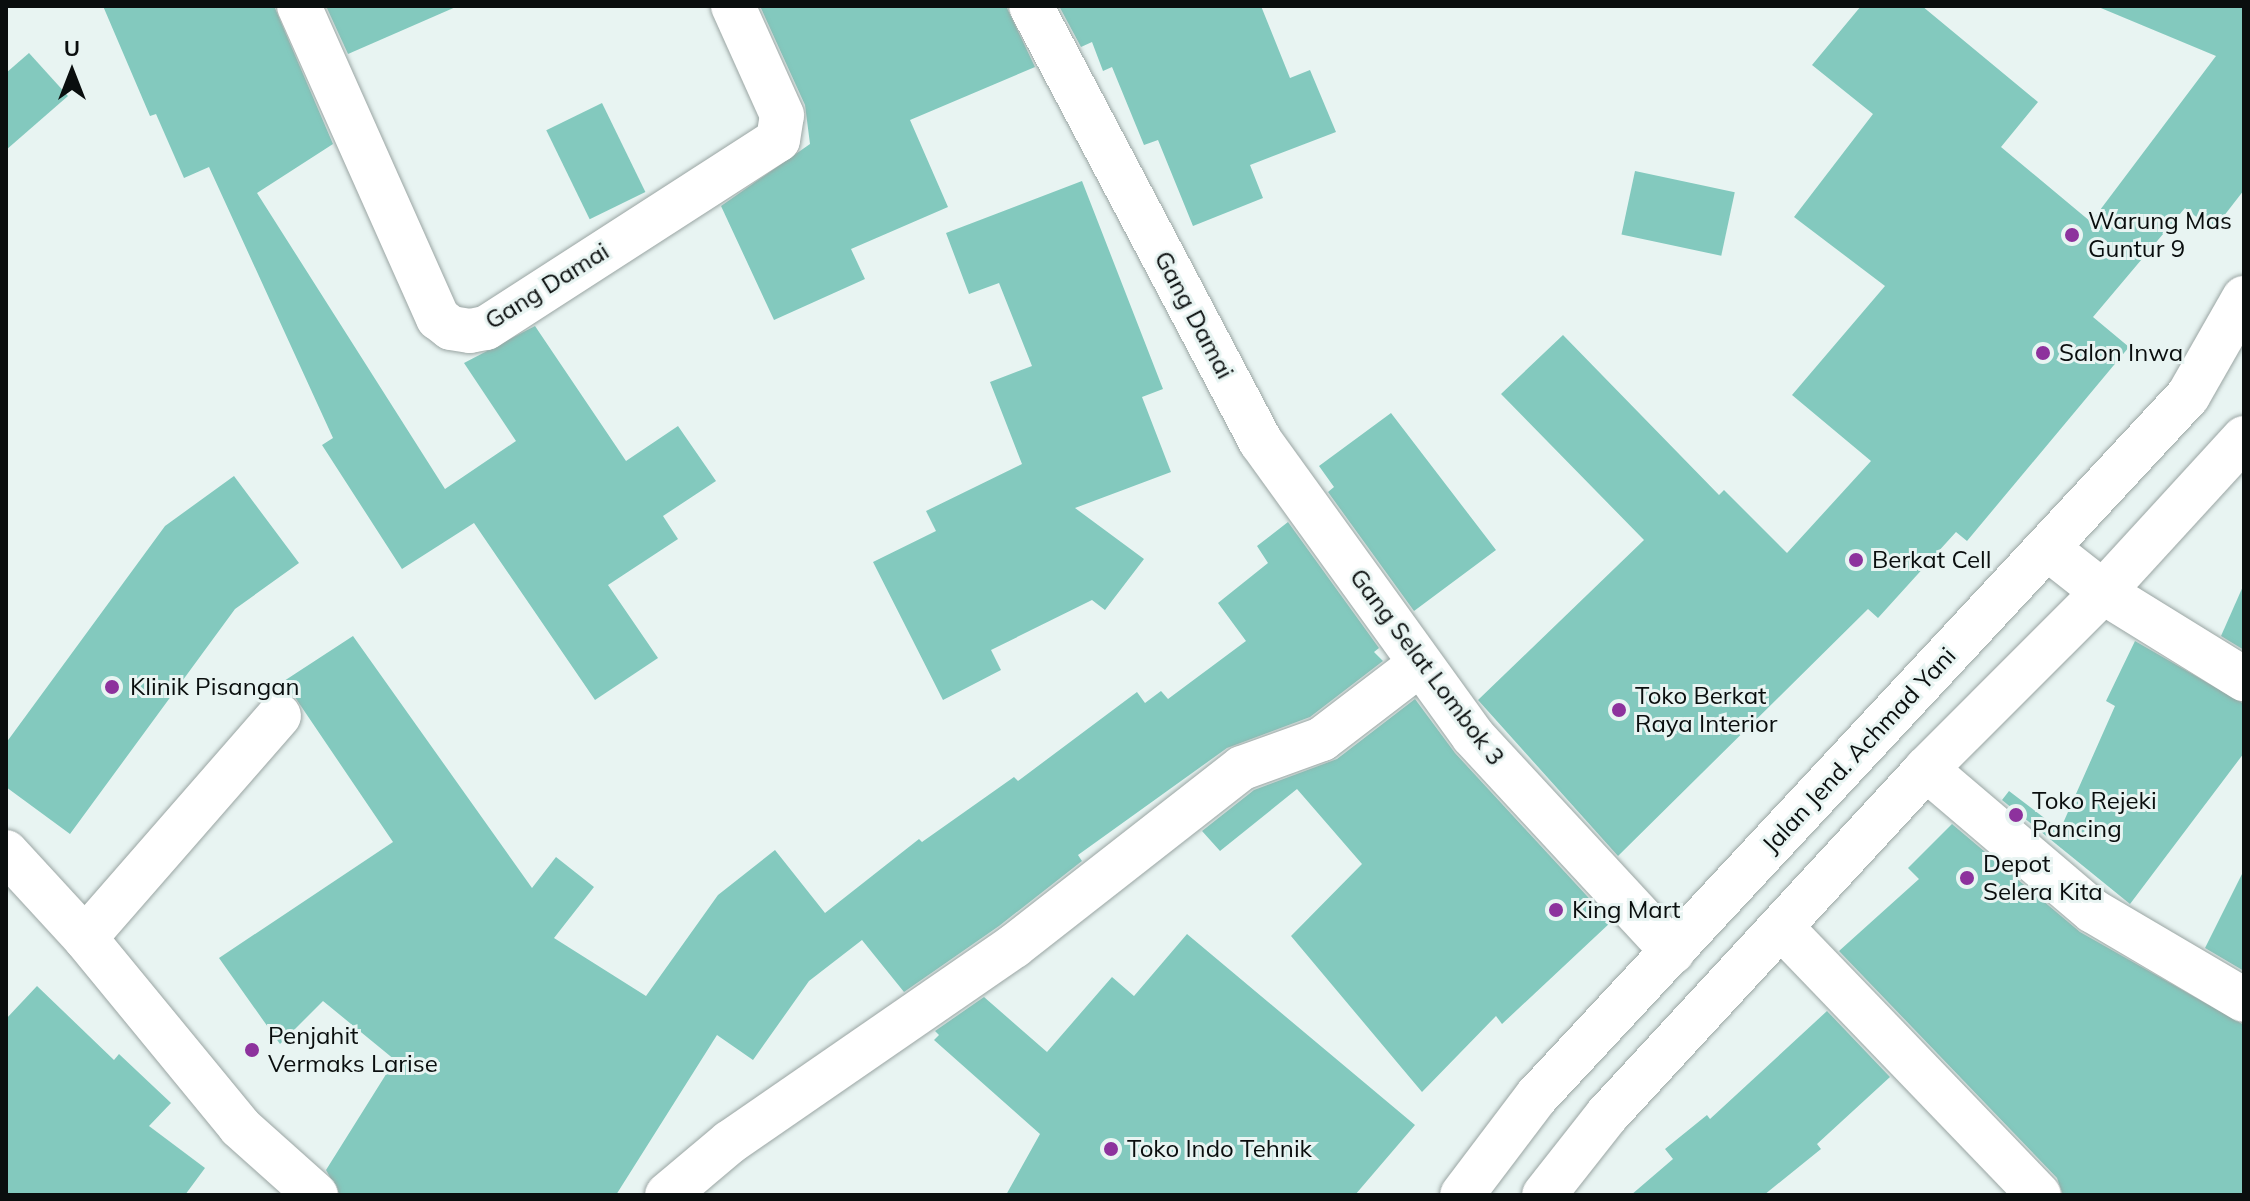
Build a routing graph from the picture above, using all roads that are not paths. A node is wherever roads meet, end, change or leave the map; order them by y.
1 (299, 6) edge
2 (733, 6) edge
3 (1031, 6) edge
4 (2244, 298) edge
5 (1253, 427) joint
6 (2244, 438) edge
7 (2047, 548) junction
8 (2103, 592) junction
9 (1420, 664) junction
10 (2244, 679) edge
11 (279, 716) dead end
12 (1926, 769) junction
13 (6, 852) edge
14 (1781, 927) junction
15 (85, 938) junction
16 (1673, 952) junction
17 (2244, 1000) edge
18 (316, 1195) edge
19 (667, 1195) edge
20 (1462, 1195) edge
21 (1544, 1195) edge
22 (2039, 1195) edge

1 - 2 street, Gang Damai
3 - 5 street, Gang Damai
4 - 7 street, Jalan Jend. Achmad Yani
5 - 9 street, Gang Selat Lombok 3
6 - 8 street
7 - 8 street
7 - 16 street, Jalan Jend. Achmad Yani
8 - 10 street
8 - 12 street
9 - 16 street, Gang Selat Lombok 3
9 - 19 street
11 - 15 street
12 - 14 street
12 - 17 street
13 - 15 street
14 - 21 street
14 - 22 street
15 - 18 street
16 - 20 street, Jalan Jend. Achmad Yani

